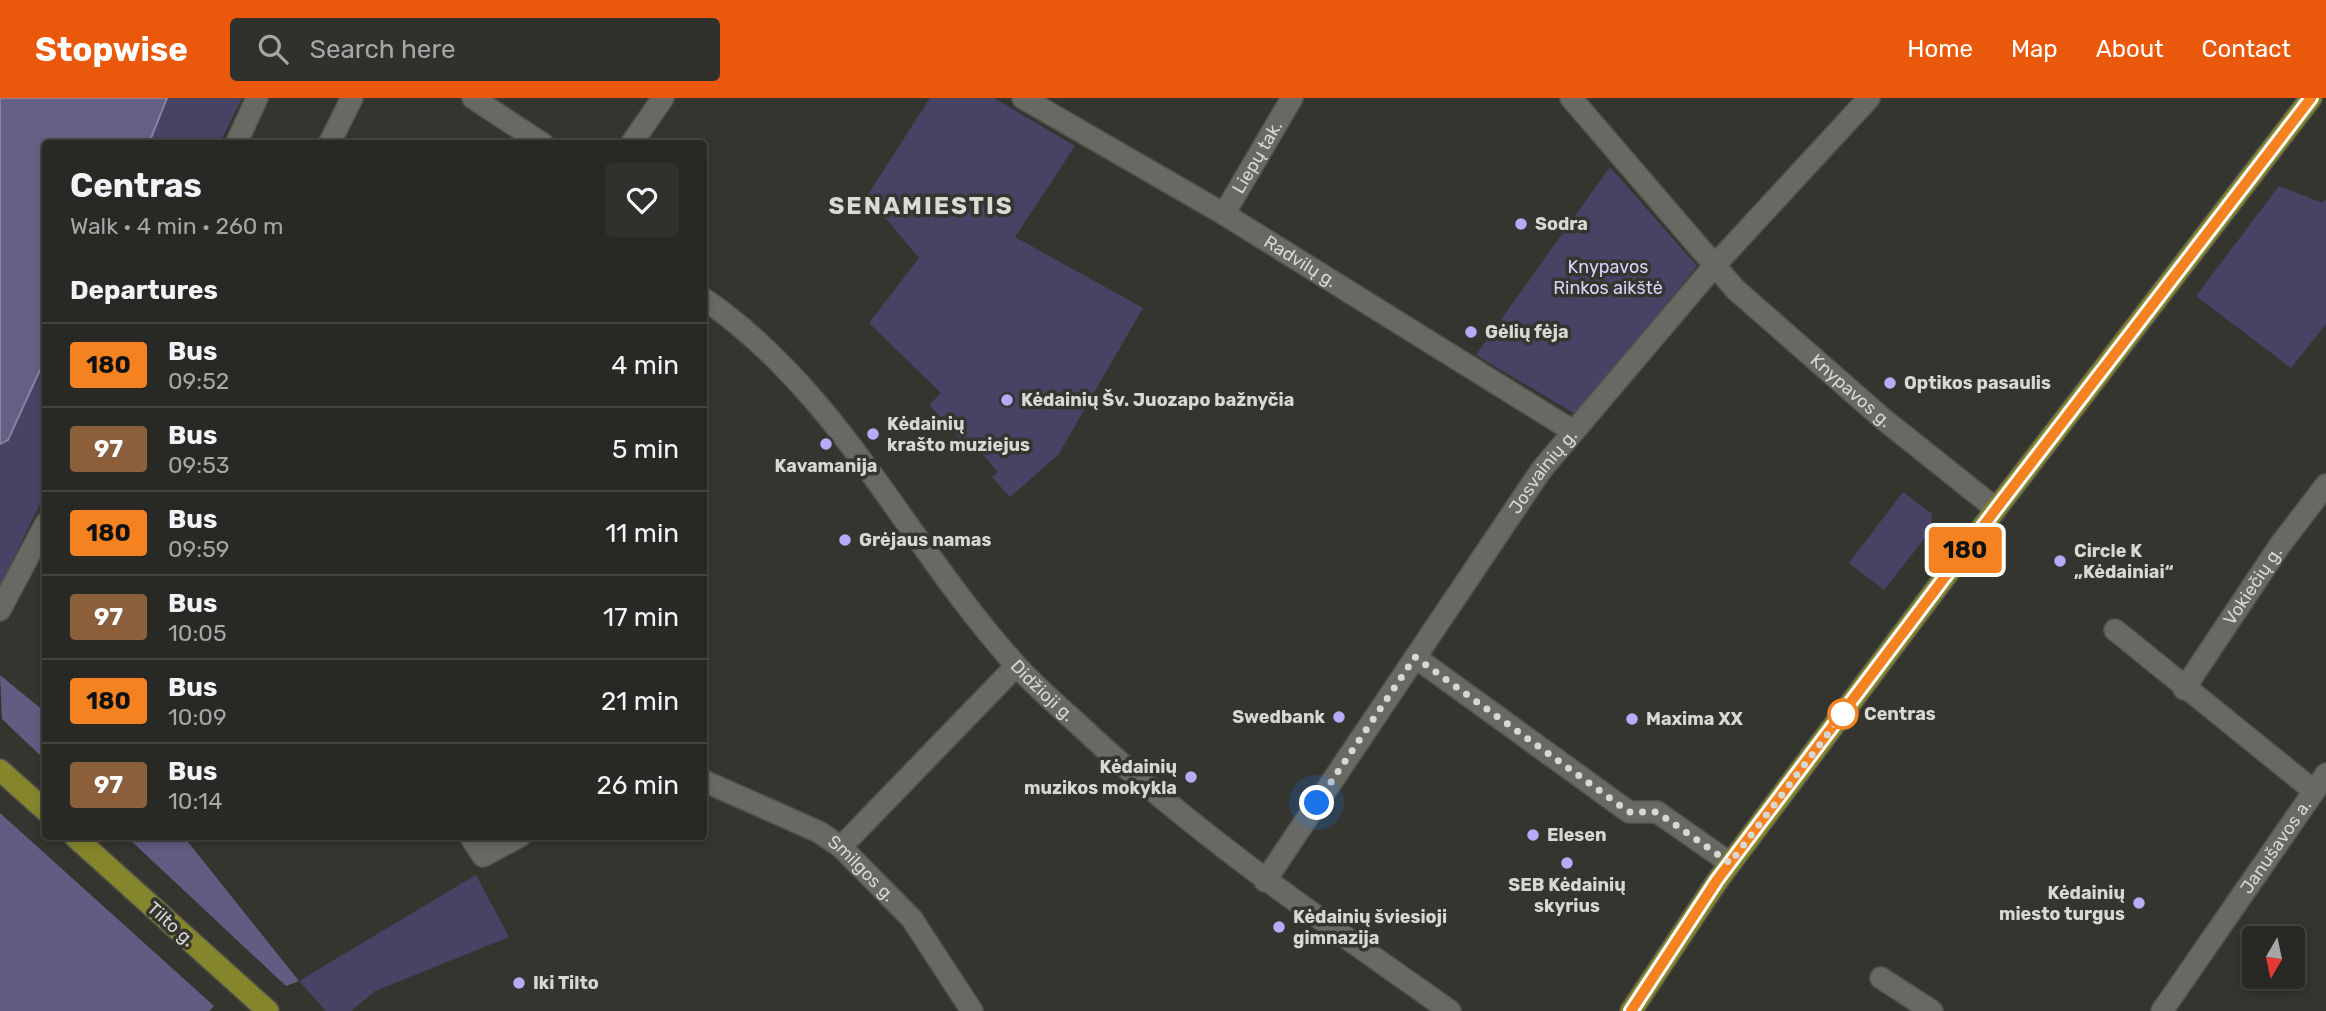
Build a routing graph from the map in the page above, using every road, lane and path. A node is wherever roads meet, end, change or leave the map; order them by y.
1 (257, 98) edge
2 (352, 98) edge
3 (473, 98) edge
4 (663, 98) edge
5 (1023, 98) edge
6 (1292, 98) edge
7 (1571, 98) edge
8 (1869, 98) edge
9 (2311, 98) edge
10 (238, 140) edge
11 (331, 140) edge
12 (537, 140) edge
13 (634, 140) edge
14 (1224, 214) junction
15 (1716, 265) junction
16 (707, 301) edge
17 (1573, 431) junction
18 (2326, 485) edge
19 (1996, 509) junction
20 (42, 531) edge
21 (0, 610) edge
22 (2115, 630) dead end
23 (1415, 657) junction
24 (1016, 666) junction
25 (2184, 689) junction
26 (0, 770) edge
27 (707, 782) edge
28 (2320, 783) edge
29 (42, 807) edge
30 (78, 840) edge
31 (472, 840) edge
32 (512, 840) edge
33 (841, 847) junction
34 (1730, 863) junction
35 (1265, 881) junction
36 (1881, 978) dead end
37 (268, 1011) edge
38 (972, 1011) edge
39 (1450, 1011) edge
40 (1631, 1011) edge
41 (1933, 1011) edge
42 (2162, 1011) edge

1 - 10 street
2 - 11 street
3 - 12 street
4 - 13 street
5 - 14 street, Radvilų g.
6 - 14 street, Liepų tak.
7 - 15 street, Knypavos g.
8 - 15 street, Josvainių g.
9 - 19 main road
14 - 17 street, Radvilų g.
15 - 17 street, Josvainių g.
15 - 19 street, Knypavos g.
16 - 24 street, Didžioji g.
17 - 23 street, Josvainių g.
18 - 25 street, Vokiečių g.
19 - 34 main road
20 - 21 street
22 - 25 street, Janušavos a.
23 - 34 street
23 - 35 street, Josvainių g.
24 - 33 street
24 - 35 street, Didžioji g.
25 - 28 street, Janušavos a.
26 - 29 main road
27 - 33 street, Smilgos g.
28 - 42 street, Janušavos a.
30 - 37 main road, Tilto g.
31 - 32 street
33 - 38 street, Smilgos g.
34 - 40 main road
35 - 39 street, Didžioji g.
36 - 41 street

